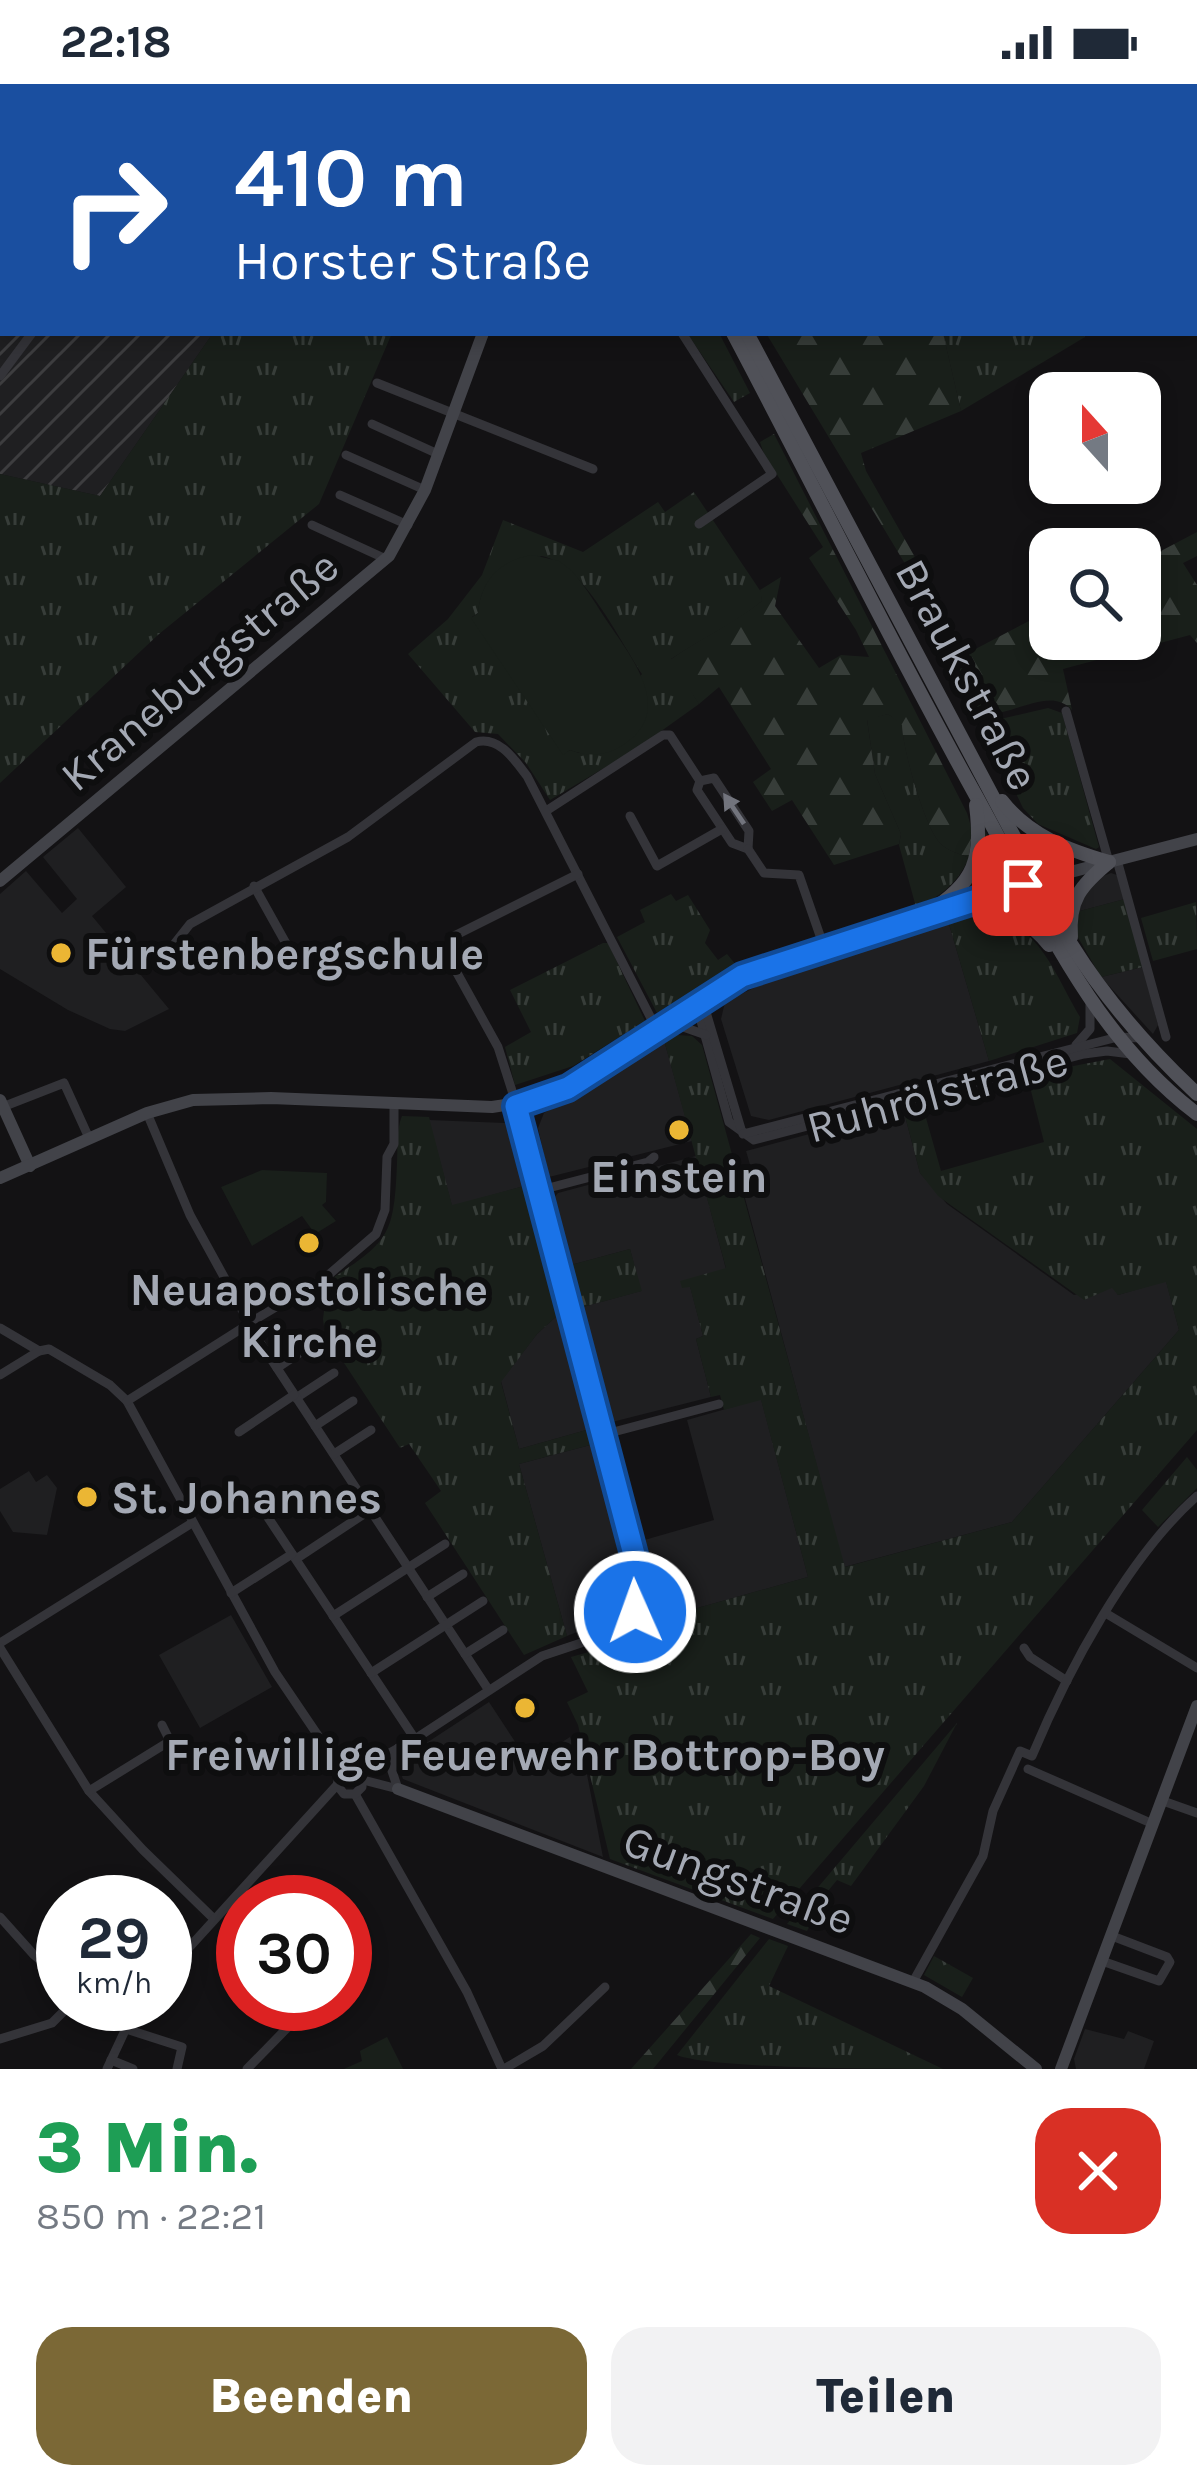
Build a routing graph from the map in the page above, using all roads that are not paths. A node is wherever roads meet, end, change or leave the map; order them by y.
1 (30, 336) edge
2 (482, 336) edge
3 (684, 336) edge
4 (736, 336) edge
5 (749, 336) edge
6 (0, 376) edge
7 (377, 383) dead end
8 (452, 414) junction
9 (372, 424) dead end
10 (438, 454) junction
11 (346, 455) dead end
12 (593, 469) dead end
13 (424, 490) junction
14 (340, 495) dead end
15 (699, 524) dead end
16 (312, 525) dead end
17 (408, 525) junction
18 (386, 559) junction
19 (1066, 711) dead end
20 (980, 774) junction
21 (700, 781) junction
22 (975, 794) junction
23 (546, 811) junction
24 (631, 817) dead end
25 (722, 829) junction
26 (1197, 839) edge
27 (748, 850) junction
28 (1113, 861) junction
29 (578, 874) junction
30 (0, 881) edge
31 (1029, 883) junction
32 (254, 886) junction
33 (956, 907) junction
34 (916, 920) junction
35 (175, 943) dead end
36 (1071, 944) junction
37 (288, 947) dead end
38 (825, 950) junction
39 (1064, 962) junction
40 (702, 999) junction
41 (1090, 1001) junction
42 (663, 1026) junction
43 (706, 1035) junction
44 (1118, 1037) junction
45 (1166, 1037) dead end
46 (1141, 1038) junction
47 (1071, 1048) junction
48 (1134, 1055) junction
49 (1197, 1094) edge
50 (3, 1103) edge
51 (394, 1105) junction
52 (516, 1106) junction
53 (147, 1113) junction
54 (1197, 1114) edge
55 (743, 1134) junction
56 (89, 1138) junction
57 (654, 1156) dead end
58 (30, 1166) junction
59 (0, 1178) edge
60 (537, 1191) junction
61 (251, 1322) junction
62 (0, 1328) edge
63 (314, 1344) dead end
64 (39, 1351) junction
65 (277, 1368) junction
66 (334, 1373) dead end
67 (0, 1375) edge
68 (296, 1396) junction
69 (127, 1401) junction
70 (353, 1401) dead end
71 (719, 1404) dead end
72 (315, 1426) junction
73 (371, 1430) dead end
74 (238, 1432) dead end
75 (602, 1436) junction
76 (334, 1454) junction
77 (1197, 1496) edge
78 (370, 1510) junction
79 (268, 1516) dead end
80 (192, 1523) junction
81 (445, 1544) dead end
82 (294, 1557) junction
83 (408, 1568) junction
84 (463, 1574) dead end
85 (231, 1593) junction
86 (427, 1597) junction
87 (483, 1601) dead end
88 (1107, 1614) junction
89 (333, 1616) junction
90 (446, 1625) junction
91 (502, 1630) dead end
92 (0, 1646) edge
93 (1024, 1648) dead end
94 (465, 1654) junction
95 (1197, 1668) edge
96 (371, 1673) junction
97 (1067, 1681) junction
98 (488, 1689) junction
99 (1197, 1706) edge
100 (162, 1725) dead end
101 (415, 1739) junction
102 (399, 1747) junction
103 (1032, 1756) junction
104 (1014, 1764) junction
105 (1028, 1769) junction
106 (342, 1771) junction
107 (360, 1776) junction
108 (337, 1785) junction
109 (398, 1789) junction
110 (89, 1791) junction
111 (355, 1794) junction
112 (1163, 1801) junction
113 (1197, 1813) edge
114 (1153, 1824) junction
115 (0, 1917) edge
116 (214, 1919) junction
117 (1112, 1936) junction
118 (192, 1944) edge
119 (36, 1956) edge
120 (1102, 1961) junction
121 (913, 1982) junction
122 (604, 1988) dead end
123 (36, 2028) edge
124 (125, 2031) edge
125 (140, 2031) edge
126 (284, 2031) edge
127 (0, 2039) edge
128 (109, 2064) edge
129 (133, 2069) edge
130 (178, 2069) edge
131 (247, 2069) edge
132 (503, 2069) edge
133 (1036, 2069) edge
134 (1061, 2069) edge

1 - 6 street
2 - 8 street, Kraneburgstraße
3 - 15 street
4 - 22 main road, Braukstraße
5 - 20 main road, Braukstraße
7 - 8 street
8 - 10 street, Kraneburgstraße
8 - 12 street
9 - 10 street
10 - 13 street, Kraneburgstraße
11 - 13 street
13 - 17 street, Kraneburgstraße
14 - 17 street, Kraneburgstraße
16 - 18 street, Kraneburgstraße
17 - 18 street, Kraneburgstraße
18 - 30 street, Kraneburgstraße
19 - 28 street
20 - 28 main road
20 - 31 main road, Braukstraße
21 - 23 street
21 - 25 street
27 -> 21 street
22 - 31 main road, Braukstraße
22 - 34 main road
23 - 29 street
23 - 32 street
24 - 25 street
25 - 27 street
26 - 28 street
27 - 38 street
28 - 31 street
28 - 36 main road
28 - 45 street
29 - 42 street
29 - 52 street
31 - 33 street
31 - 36 main road, Braukstraße
31 - 39 main road, Braukstraße
32 - 35 street
32 - 37 street
33 - 34 street
33 - 39 main road
34 - 38 street
36 - 46 main road, Braukstraße
38 - 40 street
39 - 41 main road, Braukstraße
40 - 42 street
40 - 43 street, Ruhrölstraße
40 - 55 street, Ruhrölstraße
41 - 44 main road, Braukstraße
41 - 47 street
42 - 43 street
42 - 52 street
43 - 55 street, Ruhrölstraße
44 - 46 street
44 - 47 street
44 - 48 main road, Braukstraße
46 - 49 main road, Braukstraße
47 - 55 street, Ruhrölstraße
48 - 54 main road, Braukstraße
48 - 55 street, Ruhrölstraße
50 - 56 street
50 - 58 street
51 - 52 street
51 - 53 street
51 - 61 street
52 - 60 street
53 - 56 street
53 - 61 street
56 - 58 street
57 - 60 street
58 - 59 street
60 - 75 street
61 - 65 street
61 - 69 street
62 - 64 street
63 - 65 street
64 - 67 street
64 - 69 street
65 - 68 street
66 - 68 street
68 - 72 street
68 - 74 street
69 - 80 street
70 - 72 street
71 - 75 street
72 - 76 street
73 - 76 street
75 - 98 street
76 - 78 street
77 - 88 street
78 - 82 street
78 - 83 street
79 - 82 street
80 - 85 street
80 - 92 street
81 - 83 street
82 - 85 street
82 - 89 street
83 - 86 street
83 - 89 street
84 - 86 street
85 - 106 street
86 - 90 street
87 - 90 street
88 - 95 street
88 - 97 street
89 - 96 street
90 - 94 street
90 - 96 street
91 - 94 street
92 - 110 street
93 - 97 street
94 - 98 street
96 - 101 street
97 - 103 street
98 - 101 street
99 - 112 street
100 - 110 street
101 - 102 street
102 - 107 street
102 - 109 street
103 - 104 street
103 - 105 street
104 - 105 street
104 - 121 street
105 - 114 street
106 - 107 street, Gungstraße
106 - 108 street
107 - 109 street, Gungstraße
107 - 111 street
108 - 111 street
108 - 116 street
109 - 121 street, Gungstraße
110 - 116 street
111 - 132 street
112 - 113 street
112 - 114 street
114 - 117 street
115 - 119 street
116 - 118 street
117 - 120 street
117 - 120 street
120 - 134 street
121 - 133 street, Gungstraße
122 - 132 street
123 - 127 street
124 - 128 street
125 - 130 street
126 - 131 street
128 - 129 street

